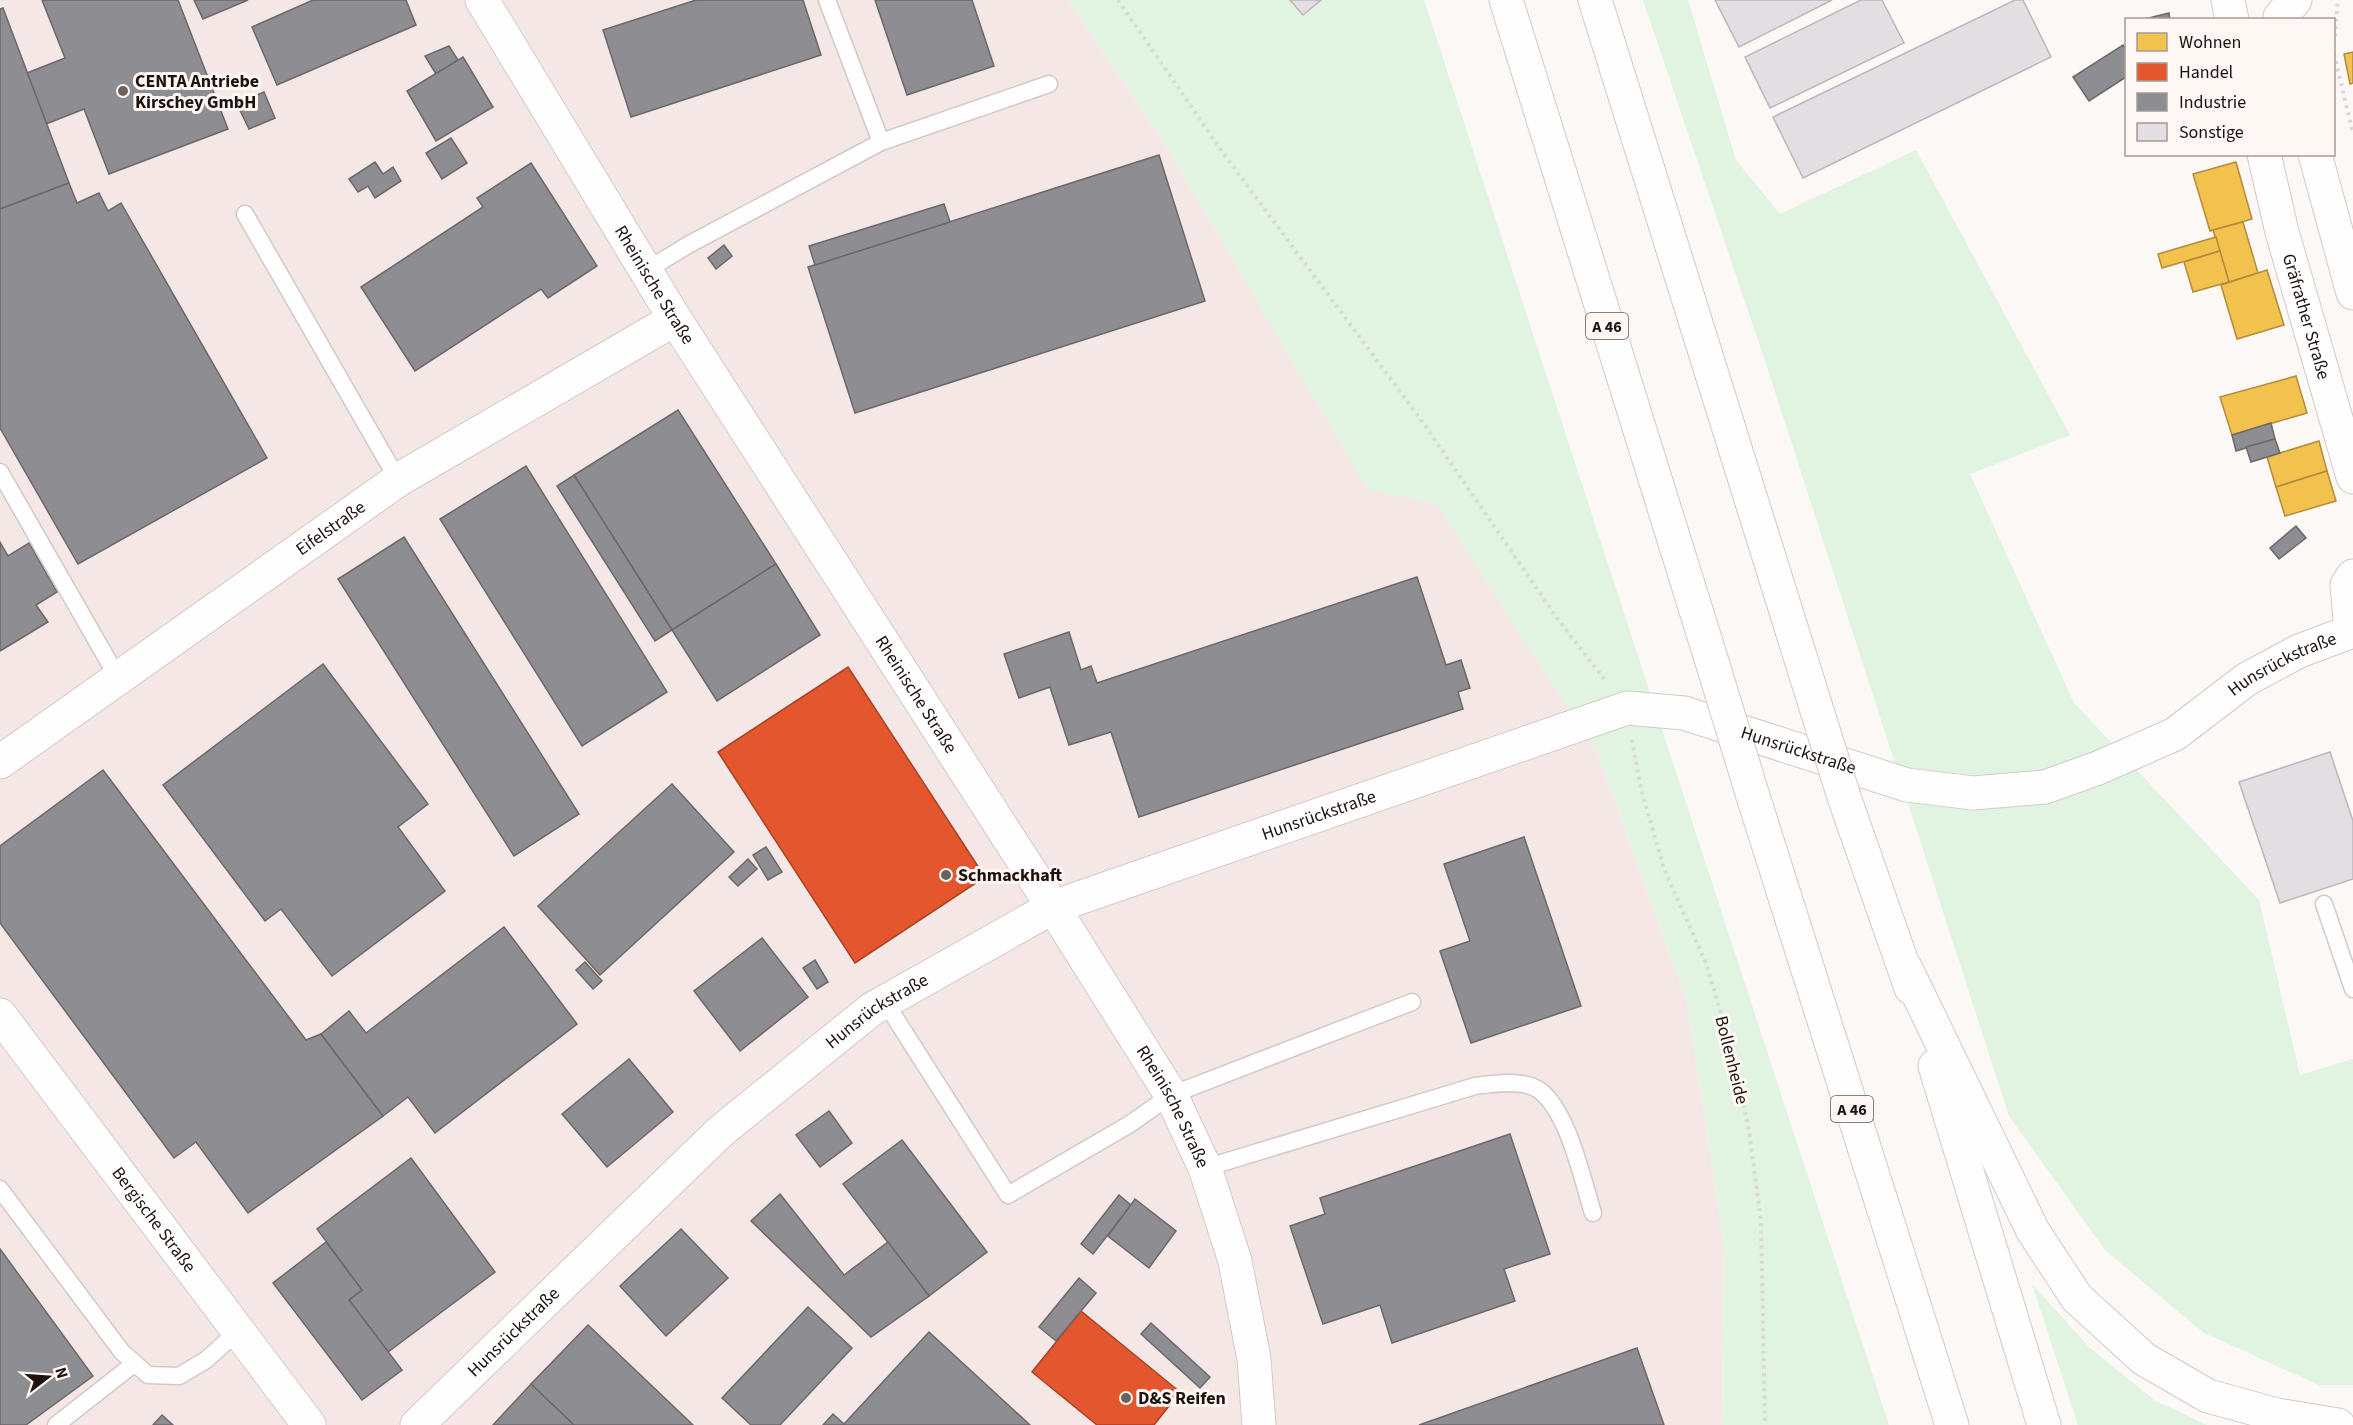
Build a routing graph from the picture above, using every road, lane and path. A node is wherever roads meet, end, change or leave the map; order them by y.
1 (482, 0) edge
2 (827, 0) edge
3 (1118, 0) edge
4 (1506, 0) edge
5 (1595, 0) edge
6 (2228, 0) edge
7 (2338, 0) edge
8 (2232, 18) edge
9 (2335, 33) edge
10 (2335, 58) edge
11 (1049, 84) dead end
12 (2353, 133) edge
13 (881, 142) junction
14 (2264, 156) edge
15 (2316, 156) edge
16 (245, 214) dead end
17 (647, 270) junction
18 (2353, 293) edge
19 (675, 319) junction
20 (0, 472) edge
21 (2353, 477) edge
22 (398, 480) junction
23 (2353, 576) edge
24 (2352, 631) edge
25 (118, 678) junction
26 (1627, 708) junction
27 (0, 762) edge
28 (2324, 904) dead end
29 (1053, 907) junction
30 (1905, 968) junction
31 (2353, 989) edge
32 (885, 1002) junction
33 (1412, 1002) dead end
34 (0, 1015) edge
35 (1171, 1095) junction
36 (1205, 1168) junction
37 (0, 1189) edge
38 (1593, 1213) dead end
39 (238, 1331) junction
40 (135, 1363) junction
41 (56, 1425) edge
42 (309, 1425) edge
43 (417, 1425) edge
44 (1259, 1425) edge
45 (1765, 1425) edge
46 (1952, 1425) edge
47 (2044, 1425) edge
48 (2338, 1425) edge

1 - 17 main road, Rheinische Straße
2 - 13 lane
3 - 26 path
4 - 46 main road, A 46, bridge
5 - 30 main road, bridge
6 - 8 main road
7 - 9 path
10 - 12 path
11 - 13 lane
13 - 17 lane
14 - 21 main road, Gräfrather Straße
15 - 18 main road
16 - 22 lane
17 - 19 main road, Rheinische Straße
19 - 22 main road, Eifelstraße
19 - 29 main road, Rheinische Straße
20 - 25 lane
22 - 25 main road, Eifelstraße
23 - 24 main road
24 - 26 main road, Hunsrückstraße
25 - 27 main road, Eifelstraße
26 - 29 main road, Hunsrückstraße
26 - 45 path, Bollenheide
28 - 31 lane
29 - 32 main road, Hunsrückstraße
29 - 35 main road, Rheinische Straße
30 - 47 main road
30 - 48 main road
32 - 35 lane
32 - 43 main road, Hunsrückstraße
33 - 35 lane
34 - 39 main road, Bergische Straße
35 - 36 main road, Rheinische Straße
36 - 38 lane
36 - 44 main road, Rheinische Straße
37 - 40 lane
39 - 40 lane
39 - 42 main road, Bergische Straße
40 - 41 lane

